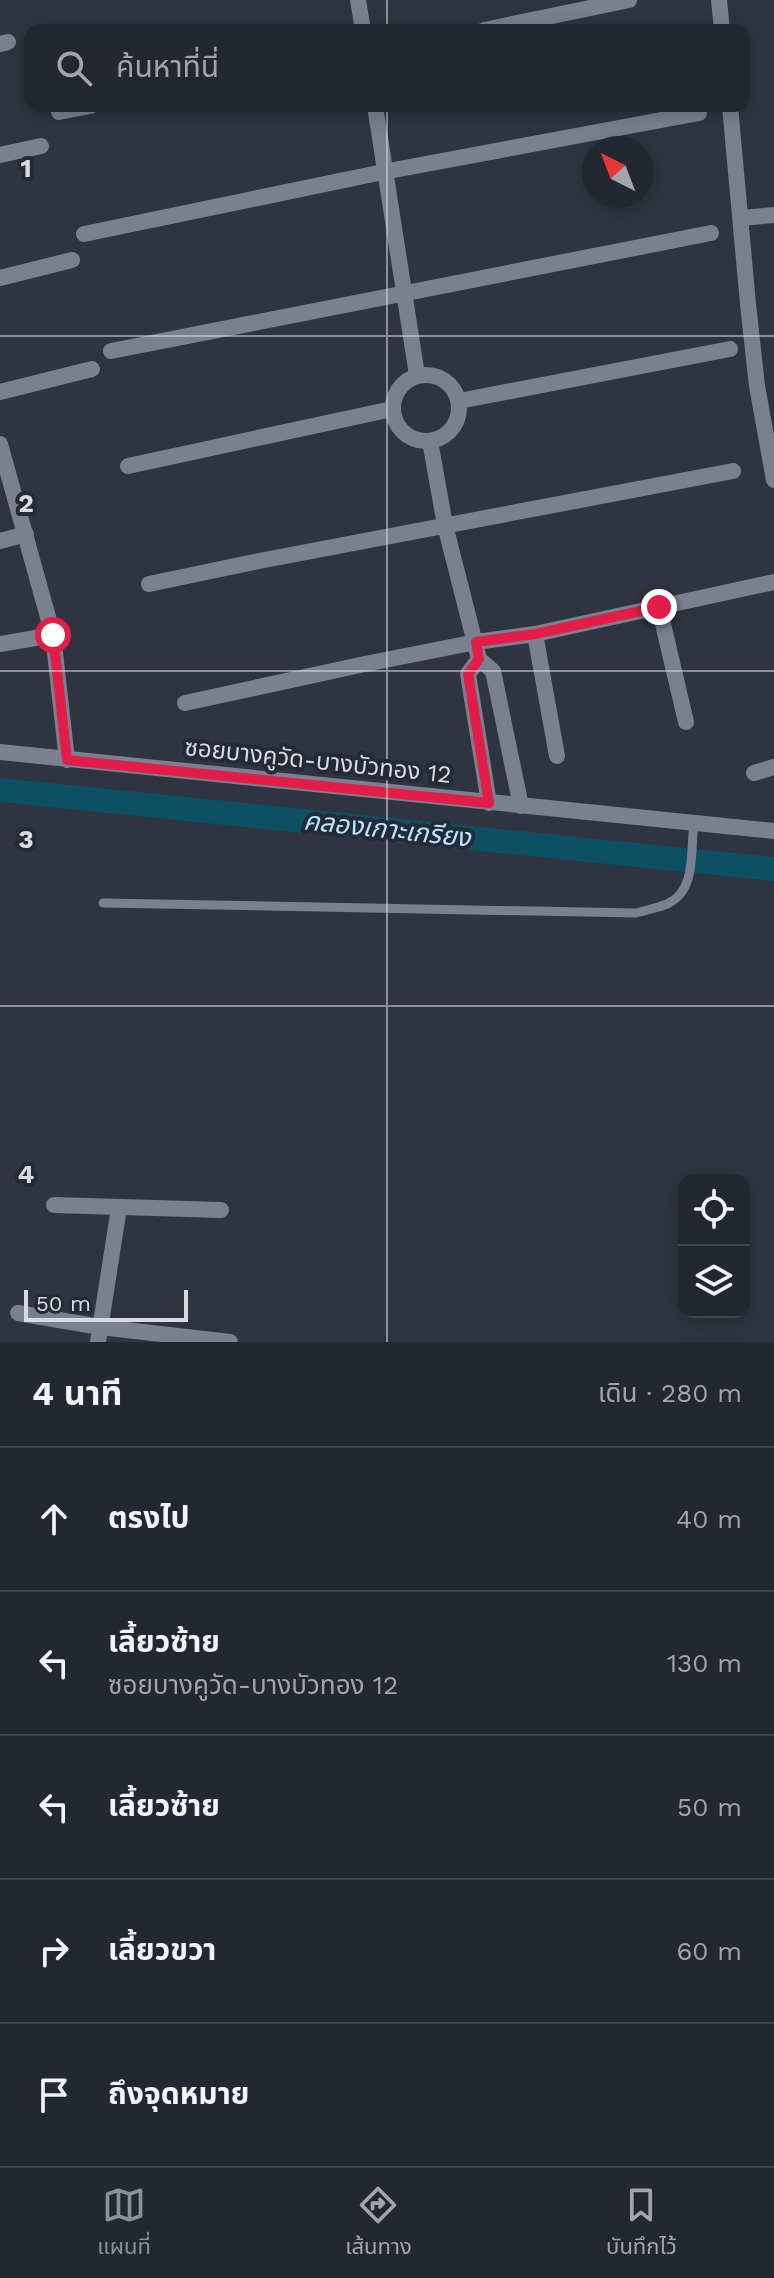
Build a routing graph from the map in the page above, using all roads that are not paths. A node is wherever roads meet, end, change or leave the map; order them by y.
1 (358, 0) edge
2 (629, 0) edge
3 (719, 0) edge
4 (362, 24) edge
5 (513, 24) edge
6 (721, 24) edge
7 (376, 112) edge
8 (731, 112) edge
9 (699, 113) dead end
10 (41, 146) dead end
11 (0, 155) edge
12 (383, 172) junction
13 (774, 215) edge
14 (741, 218) junction
15 (711, 233) dead end
16 (84, 234) dead end
17 (72, 260) dead end
18 (0, 278) edge
19 (404, 293) junction
20 (730, 349) dead end
21 (111, 351) dead end
22 (92, 369) dead end
23 (417, 375) junction
24 (0, 392) edge
25 (459, 401) junction
26 (392, 409) junction
27 (430, 441) junction
28 (0, 444) edge
29 (128, 466) dead end
30 (733, 471) dead end
31 (774, 480) edge
32 (445, 525) junction
33 (26, 534) junction
34 (0, 541) edge
35 (774, 582) edge
36 (149, 584) dead end
37 (659, 607) junction
38 (535, 634) junction
39 (53, 635) junction
40 (0, 644) edge
41 (477, 650) junction
42 (185, 703) dead end
43 (686, 722) dead end
44 (0, 752) edge
45 (557, 756) dead end
46 (67, 760) junction
47 (774, 767) edge
48 (754, 773) dead end
49 (489, 803) junction
50 (521, 806) junction
51 (693, 831) junction
52 (774, 831) edge
53 (103, 903) dead end
54 (54, 1205) dead end
55 (119, 1208) junction
56 (221, 1210) dead end
57 (18, 1313) dead end
58 (99, 1334) edge
59 (230, 1342) edge

1 - 4 street
2 - 5 street
3 - 6 street
7 - 12 street
8 - 14 street
9 - 12 street
10 - 11 street
12 - 16 street
12 - 19 street
13 - 14 street
14 - 31 street
15 - 19 street
17 - 18 street
19 - 21 street
19 - 23 street
20 - 25 street
22 - 24 street
23 - 25 street
23 - 26 street
25 - 27 street
26 - 27 street
26 - 29 street
27 - 32 street
28 - 33 street
30 - 32 street
32 - 36 street
32 - 41 street
33 - 34 street
33 - 39 street
35 - 37 street
37 - 38 street
37 - 43 street
38 - 41 street
38 - 45 street
39 - 40 street
39 - 46 street
41 - 42 street
41 - 49 street
41 - 50 street
44 - 46 street, ซอยบางคูวัด-บางบัวทอง 12
46 - 49 street, ซอยบางคูวัด-บางบัวทอง 12
47 - 48 street
49 - 50 street, ซอยบางคูวัด-บางบัวทอง 12
50 - 51 street, ซอยบางคูวัด-บางบัวทอง 12
51 - 52 street, ซอยบางคูวัด-บางบัวทอง 12
51 - 53 lane
54 - 55 street
55 - 56 street
55 - 58 street
57 - 58 street
58 - 59 street

